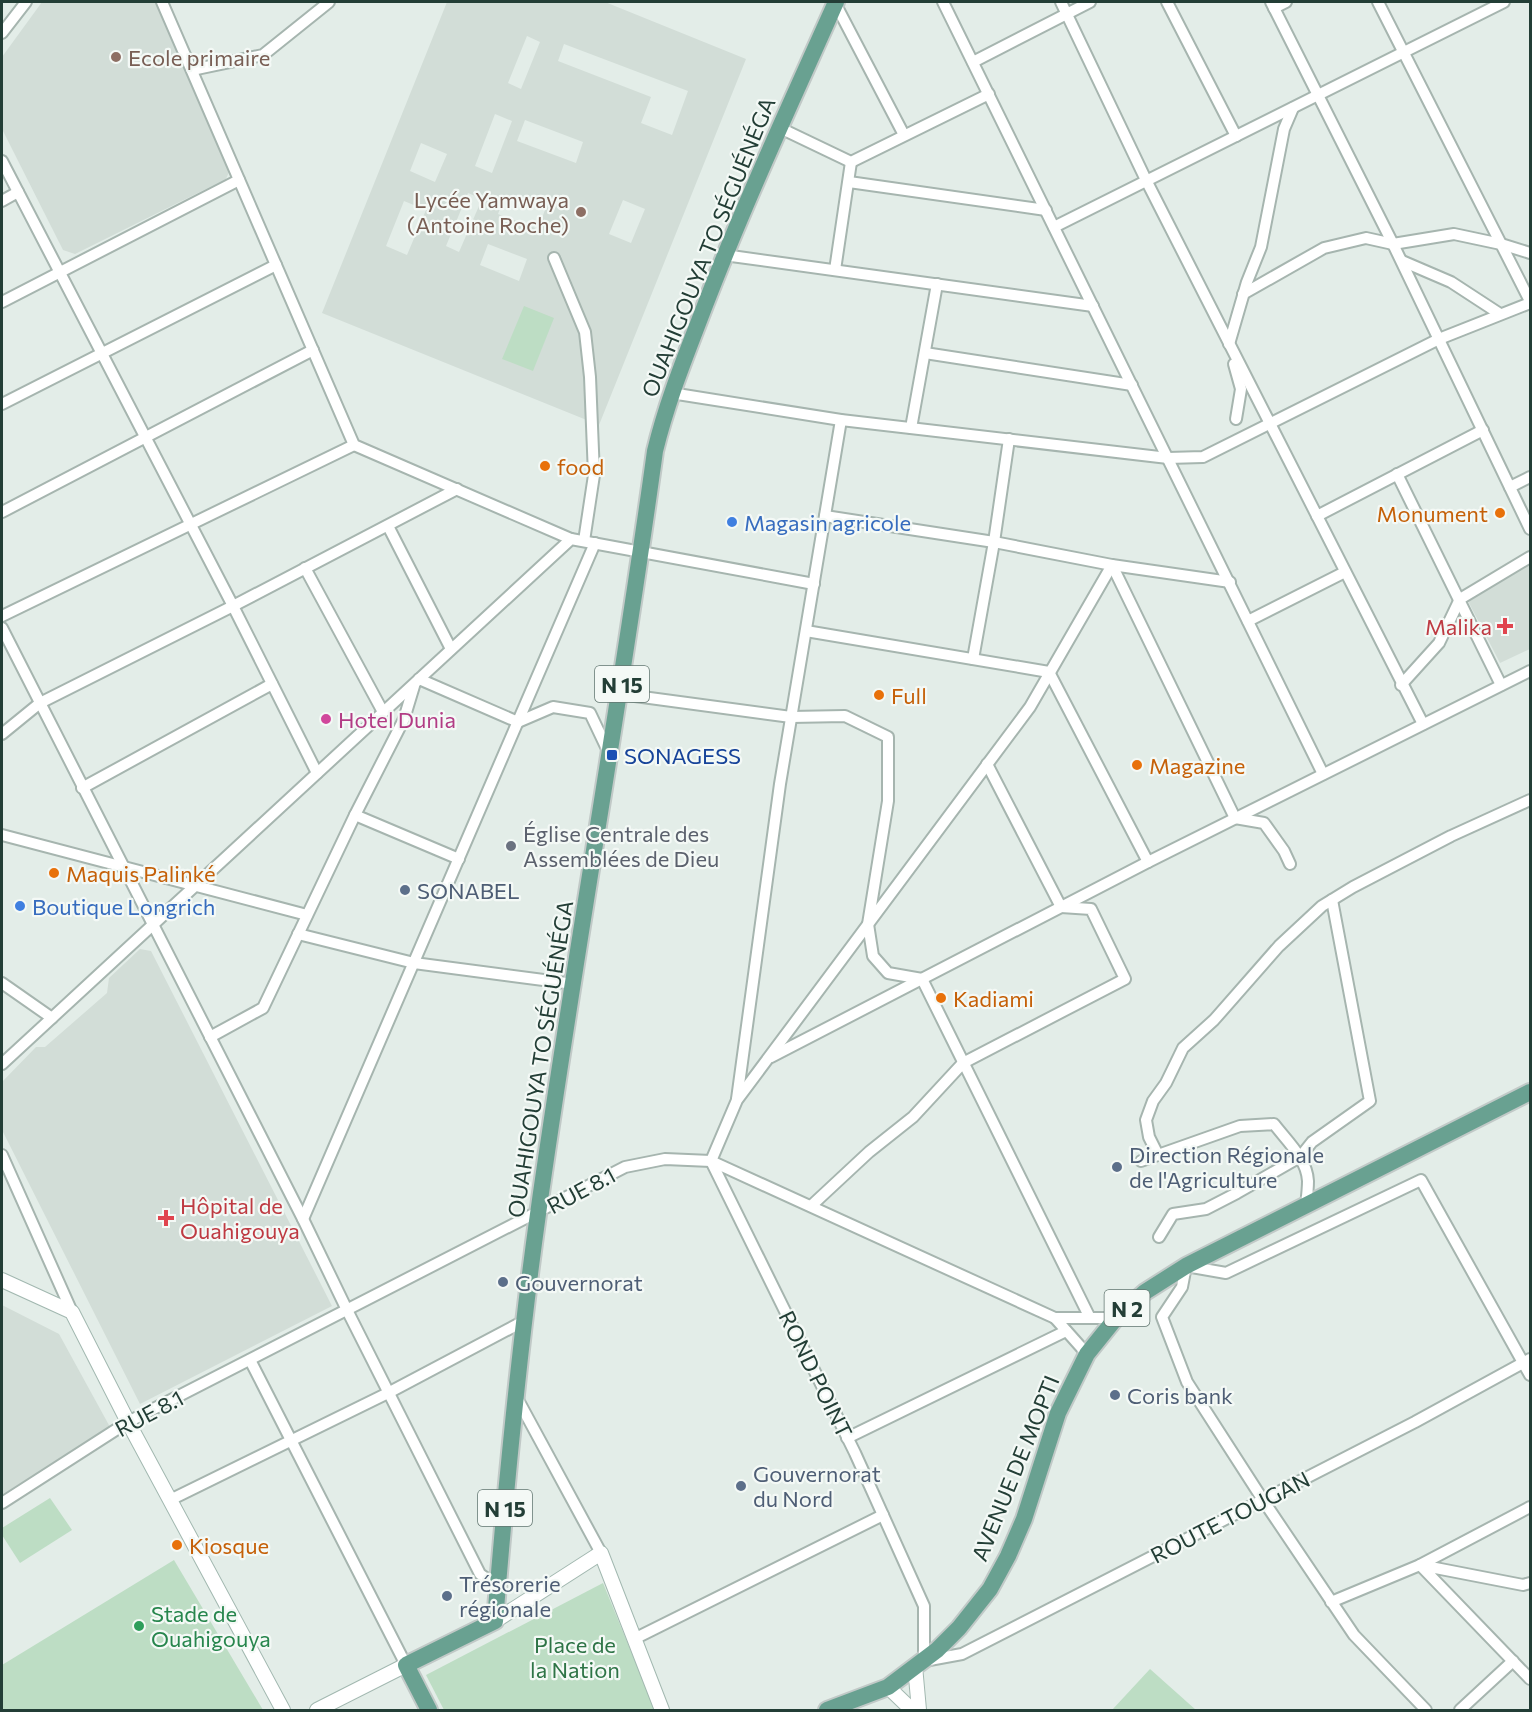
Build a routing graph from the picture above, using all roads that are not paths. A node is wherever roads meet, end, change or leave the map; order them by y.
1 (26, 2) edge
2 (162, 2) edge
3 (329, 2) edge
4 (835, 2) edge
5 (943, 2) edge
6 (1060, 2) edge
7 (1090, 2) edge
8 (1167, 2) edge
9 (1286, 2) edge
10 (1378, 2) edge
11 (1504, 2) edge
12 (1272, 5) edge
13 (1066, 14) junction
14 (2, 33) edge
15 (1404, 52) junction
16 (972, 62) junction
17 (192, 70) junction
18 (989, 94) junction
19 (1318, 95) junction
20 (1293, 108) junction
21 (780, 128) junction
22 (904, 135) junction
23 (1236, 136) junction
24 (2, 161) edge
25 (851, 162) junction
26 (239, 180) junction
27 (1146, 180) junction
28 (849, 182) junction
29 (18, 192) junction
30 (2, 201) edge
31 (1046, 210) junction
32 (1054, 228) junction
33 (1393, 244) junction
34 (1501, 244) junction
35 (1530, 254) edge
36 (724, 255) junction
37 (554, 258) dead end
38 (1402, 261) junction
39 (276, 265) junction
40 (835, 270) junction
41 (60, 272) junction
42 (937, 284) junction
43 (1244, 294) junction
44 (2, 302) edge
45 (1530, 302) edge
46 (1093, 306) junction
47 (1500, 315) junction
48 (1439, 339) junction
49 (1228, 342) junction
50 (313, 350) junction
51 (102, 353) junction
52 (925, 353) junction
53 (1132, 385) junction
54 (671, 393) junction
55 (2, 404) edge
56 (1236, 419) dead end
57 (841, 420) junction
58 (1269, 422) junction
59 (911, 428) junction
60 (1483, 430) junction
61 (146, 438) junction
62 (1009, 439) junction
63 (354, 445) junction
64 (1168, 458) junction
65 (1397, 474) junction
66 (1530, 477) edge
67 (1510, 487) junction
68 (457, 489) junction
69 (2, 512) edge
70 (825, 516) junction
71 (1317, 516) junction
72 (191, 524) junction
73 (388, 526) junction
74 (1530, 529) edge
75 (571, 539) junction
76 (589, 542) junction
77 (994, 542) junction
78 (642, 552) junction
79 (1530, 557) edge
80 (1112, 565) junction
81 (305, 568) junction
82 (1345, 572) junction
83 (1230, 582) junction
84 (814, 584) junction
85 (1460, 598) junction
86 (233, 606) junction
87 (2, 616) edge
88 (1248, 621) junction
89 (2, 628) edge
90 (806, 631) junction
91 (451, 649) junction
92 (973, 659) junction
93 (1530, 671) edge
94 (1049, 672) junction
95 (416, 682) junction
96 (272, 684) junction
97 (1401, 685) junction
98 (1501, 685) junction
99 (620, 694) junction
100 (40, 703) junction
101 (383, 712) junction
102 (791, 717) junction
103 (518, 722) junction
104 (1423, 724) junction
105 (2, 734) edge
106 (610, 755) junction
107 (987, 764) junction
108 (317, 773) junction
109 (1323, 774) junction
110 (82, 788) junction
111 (1530, 800) edge
112 (355, 815) junction
113 (1235, 818) junction
114 (2, 835) edge
115 (459, 859) junction
116 (1148, 862) junction
117 (1290, 864) dead end
118 (122, 865) junction
119 (195, 886) junction
120 (1332, 900) junction
121 (1061, 907) junction
122 (307, 915) junction
123 (868, 924) junction
124 (152, 925) junction
125 (298, 934) junction
126 (414, 963) junction
127 (921, 979) junction
128 (2, 983) edge
129 (574, 984) junction
130 (52, 1018) junction
131 (210, 1037) junction
132 (768, 1059) junction
133 (963, 1063) junction
134 (2, 1064) edge
135 (1530, 1092) edge
136 (736, 1100) junction
137 (2, 1155) edge
138 (1158, 1155) junction
139 (1300, 1157) junction
140 (711, 1161) junction
141 (1141, 1161) dead end
142 (1306, 1205) junction
143 (811, 1206) junction
144 (538, 1213) junction
145 (303, 1219) junction
146 (1159, 1237) dead end
147 (1186, 1266) junction
148 (2, 1280) edge
149 (347, 1310) junction
150 (72, 1312) junction
151 (1055, 1318) junction
152 (1090, 1318) junction
153 (1116, 1318) junction
154 (524, 1321) junction
155 (1066, 1331) junction
156 (1087, 1354) junction
157 (250, 1360) junction
158 (1527, 1361) edge
159 (1530, 1375) edge
160 (388, 1393) junction
161 (515, 1396) junction
162 (128, 1422) junction
163 (847, 1438) junction
164 (291, 1441) junction
165 (170, 1500) junction
166 (1263, 1500) junction
167 (2, 1503) edge
168 (1530, 1507) edge
169 (882, 1515) junction
170 (601, 1553) junction
171 (1420, 1565) junction
172 (1530, 1583) edge
173 (497, 1586) junction
174 (1331, 1602) junction
175 (495, 1621) junction
176 (634, 1639) junction
177 (1513, 1661) junction
178 (920, 1663) junction
179 (406, 1665) junction
180 (1530, 1679) edge
181 (888, 1687) junction
182 (283, 1710) edge
183 (317, 1710) edge
184 (429, 1710) edge
185 (662, 1710) edge
186 (827, 1710) edge
187 (912, 1710) edge
188 (919, 1710) edge
189 (1426, 1710) edge
190 (1460, 1710) edge

1 - 14 street
2 - 17 street
3 - 17 street
4 - 21 main road, OUAHIGOUYA TO SÉGUÉNÉGA / N 15
4 - 22 street
5 - 16 street
6 - 13 street
7 - 13 street
8 - 23 street
9 - 12 street
10 - 15 street
11 - 15 street
12 - 19 street
13 - 16 street
13 - 27 street
15 - 19 street
15 - 34 street
16 - 18 street
17 - 26 street
18 - 22 street
18 - 31 street
19 - 20 street
19 - 33 street
20 - 23 street
20 - 43 street
21 - 25 street
21 - 36 main road, OUAHIGOUYA TO SÉGUÉNÉGA / N 15
22 - 25 street
23 - 27 street
24 - 29 street
25 - 28 street
26 - 39 street
26 - 41 street
27 - 32 street
27 - 49 street
28 - 31 street
28 - 40 street
29 - 30 street
29 - 41 street
31 - 32 street
32 - 46 street
33 - 34 street
33 - 38 street
33 - 43 street
34 - 35 street
34 - 45 street
36 - 40 street
36 - 54 main road, OUAHIGOUYA TO SÉGUÉNÉGA / N 15
37 - 76 street
38 - 47 street
38 - 48 street
39 - 50 street
39 - 51 street
40 - 42 street
41 - 44 street
41 - 51 street
42 - 46 street
42 - 52 street
43 - 49 street
45 - 47 street
46 - 53 street
47 - 48 street
48 - 58 street
48 - 60 street
49 - 56 street
49 - 58 street
50 - 61 street
50 - 63 street
51 - 55 street
51 - 61 street
52 - 53 street
52 - 59 street
53 - 64 street
54 - 57 street
54 - 78 main road, OUAHIGOUYA TO SÉGUÉNÉGA / N 15
57 - 59 street
57 - 70 street
58 - 64 street
58 - 71 street
59 - 62 street
60 - 65 street
60 - 67 street
61 - 69 street
61 - 72 street
62 - 64 street
62 - 77 street
63 - 68 street
63 - 72 street
64 - 83 street
65 - 71 street
65 - 85 street
66 - 67 street
67 - 74 street
68 - 73 street
68 - 75 street
70 - 77 street
70 - 84 street
71 - 82 street
72 - 86 street
72 - 87 street
73 - 81 street
73 - 91 street
75 - 76 street
75 - 91 street
76 - 78 street
76 - 103 street
77 - 80 street
77 - 92 street
78 - 84 street
78 - 99 main road, OUAHIGOUYA TO SÉGUÉNÉGA / N 15
79 - 85 street
80 - 83 street
80 - 94 street
80 - 113 street
81 - 86 street
81 - 101 street
82 - 88 street
82 - 97 street
83 - 88 street
84 - 90 street
85 - 97 street
85 - 98 street
86 - 96 street
86 - 100 street
88 - 109 street
89 - 100 street
90 - 92 street
90 - 102 street
91 - 95 street
92 - 94 street
93 - 98 street
94 - 107 street
94 - 116 street
95 - 101 street
95 - 103 street
95 - 112 street
96 - 108 street
96 - 110 street
97 - 104 street
98 - 104 street
99 - 102 street
99 - 106 main road, OUAHIGOUYA TO SÉGUÉNÉGA / N 15
100 - 105 street
100 - 110 street
101 - 108 street
102 - 123 street
102 - 136 street
103 - 106 street
103 - 115 street
104 - 109 street
106 - 129 main road, OUAHIGOUYA TO SÉGUÉNÉGA / N 15
107 - 121 street
107 - 123 street
108 - 119 street
109 - 113 street
110 - 118 street
111 - 120 street
112 - 115 street
112 - 122 street
113 - 116 street
113 - 117 street
114 - 118 street
115 - 126 street
116 - 121 street
118 - 119 street
118 - 124 street
119 - 122 street
119 - 124 street
120 - 138 street
120 - 139 street
121 - 127 street
121 - 133 street
122 - 125 street
123 - 127 street
123 - 132 street
124 - 130 street
124 - 131 street
125 - 126 street
125 - 131 street
126 - 129 street
126 - 145 street
127 - 132 street
127 - 133 street
128 - 130 street
129 - 144 main road, OUAHIGOUYA TO SÉGUÉNÉGA / N 15
130 - 134 street
131 - 145 street
132 - 136 street
133 - 143 street
133 - 152 street
135 - 142 main road, AVENUE DE MOPTI / N 2
136 - 140 street
137 - 150 street
138 - 139 street
138 - 141 street
139 - 142 street
139 - 146 street
140 - 143 street, RUE 8.1
140 - 144 street, RUE 8.1
140 - 163 street, ROND POINT
142 - 147 main road, AVENUE DE MOPTI / N 2
143 - 151 street, RUE 8.1
144 - 149 street, RUE 8.1
144 - 154 main road, OUAHIGOUYA TO SÉGUÉNÉGA / N 15
145 - 149 street
147 - 153 main road, AVENUE DE MOPTI / N 2
147 - 158 street
147 - 166 street
148 - 150 main road
149 - 157 street, RUE 8.1
149 - 160 street
150 - 162 main road
151 - 152 street, RUE 8.1
151 - 155 street, RUE 8.1
152 - 153 street, RUE 8.1
153 - 156 main road, AVENUE DE MOPTI / N 2
154 - 160 street
154 - 161 main road, OUAHIGOUYA TO SÉGUÉNÉGA / N 15
155 - 156 street, RUE 8.1
155 - 163 street
156 - 178 main road, AVENUE DE MOPTI / N 2
157 - 162 street, RUE 8.1
157 - 164 street
158 - 159 street
158 - 166 street, ROUTE TOUGAN
160 - 164 street
160 - 173 street
161 - 170 street
161 - 173 main road, OUAHIGOUYA TO SÉGUÉNÉGA / N 15
162 - 165 main road
162 - 167 street, RUE 8.1
163 - 169 street, ROND POINT
164 - 165 street
164 - 179 street
165 - 182 main road
166 - 174 street
166 - 178 street, ROUTE TOUGAN
168 - 171 street
169 - 176 street
169 - 178 street, ROND POINT
170 - 175 main road
170 - 176 main road
171 - 172 street
171 - 174 street
171 - 177 street
173 - 175 main road, OUAHIGOUYA TO SÉGUÉNÉGA / N 15
174 - 189 street
175 - 179 main road
176 - 185 main road
177 - 180 street
177 - 190 street
178 - 181 main road, AVENUE DE MOPTI / N 2
178 - 188 main road
179 - 183 main road
179 - 184 main road
181 - 186 main road, AVENUE DE MOPTI / N 2
181 - 187 main road

